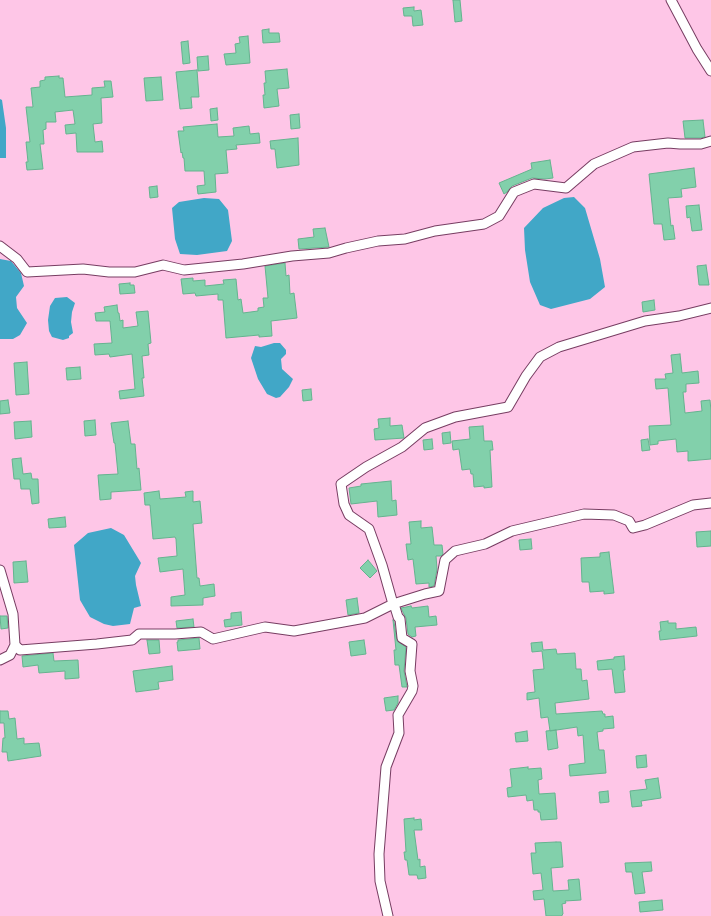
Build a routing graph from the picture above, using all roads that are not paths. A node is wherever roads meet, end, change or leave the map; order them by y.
1 (671, 0) edge
2 (711, 71) edge
3 (711, 141) edge
4 (0, 246) edge
5 (711, 308) edge
6 (711, 503) edge
7 (0, 570) edge
8 (393, 604) junction
9 (15, 645) junction
10 (0, 660) edge
11 (388, 916) edge

1 - 2 street
3 - 4 street
5 - 8 street
6 - 8 street
7 - 9 street
8 - 9 street
8 - 11 street
9 - 10 street

